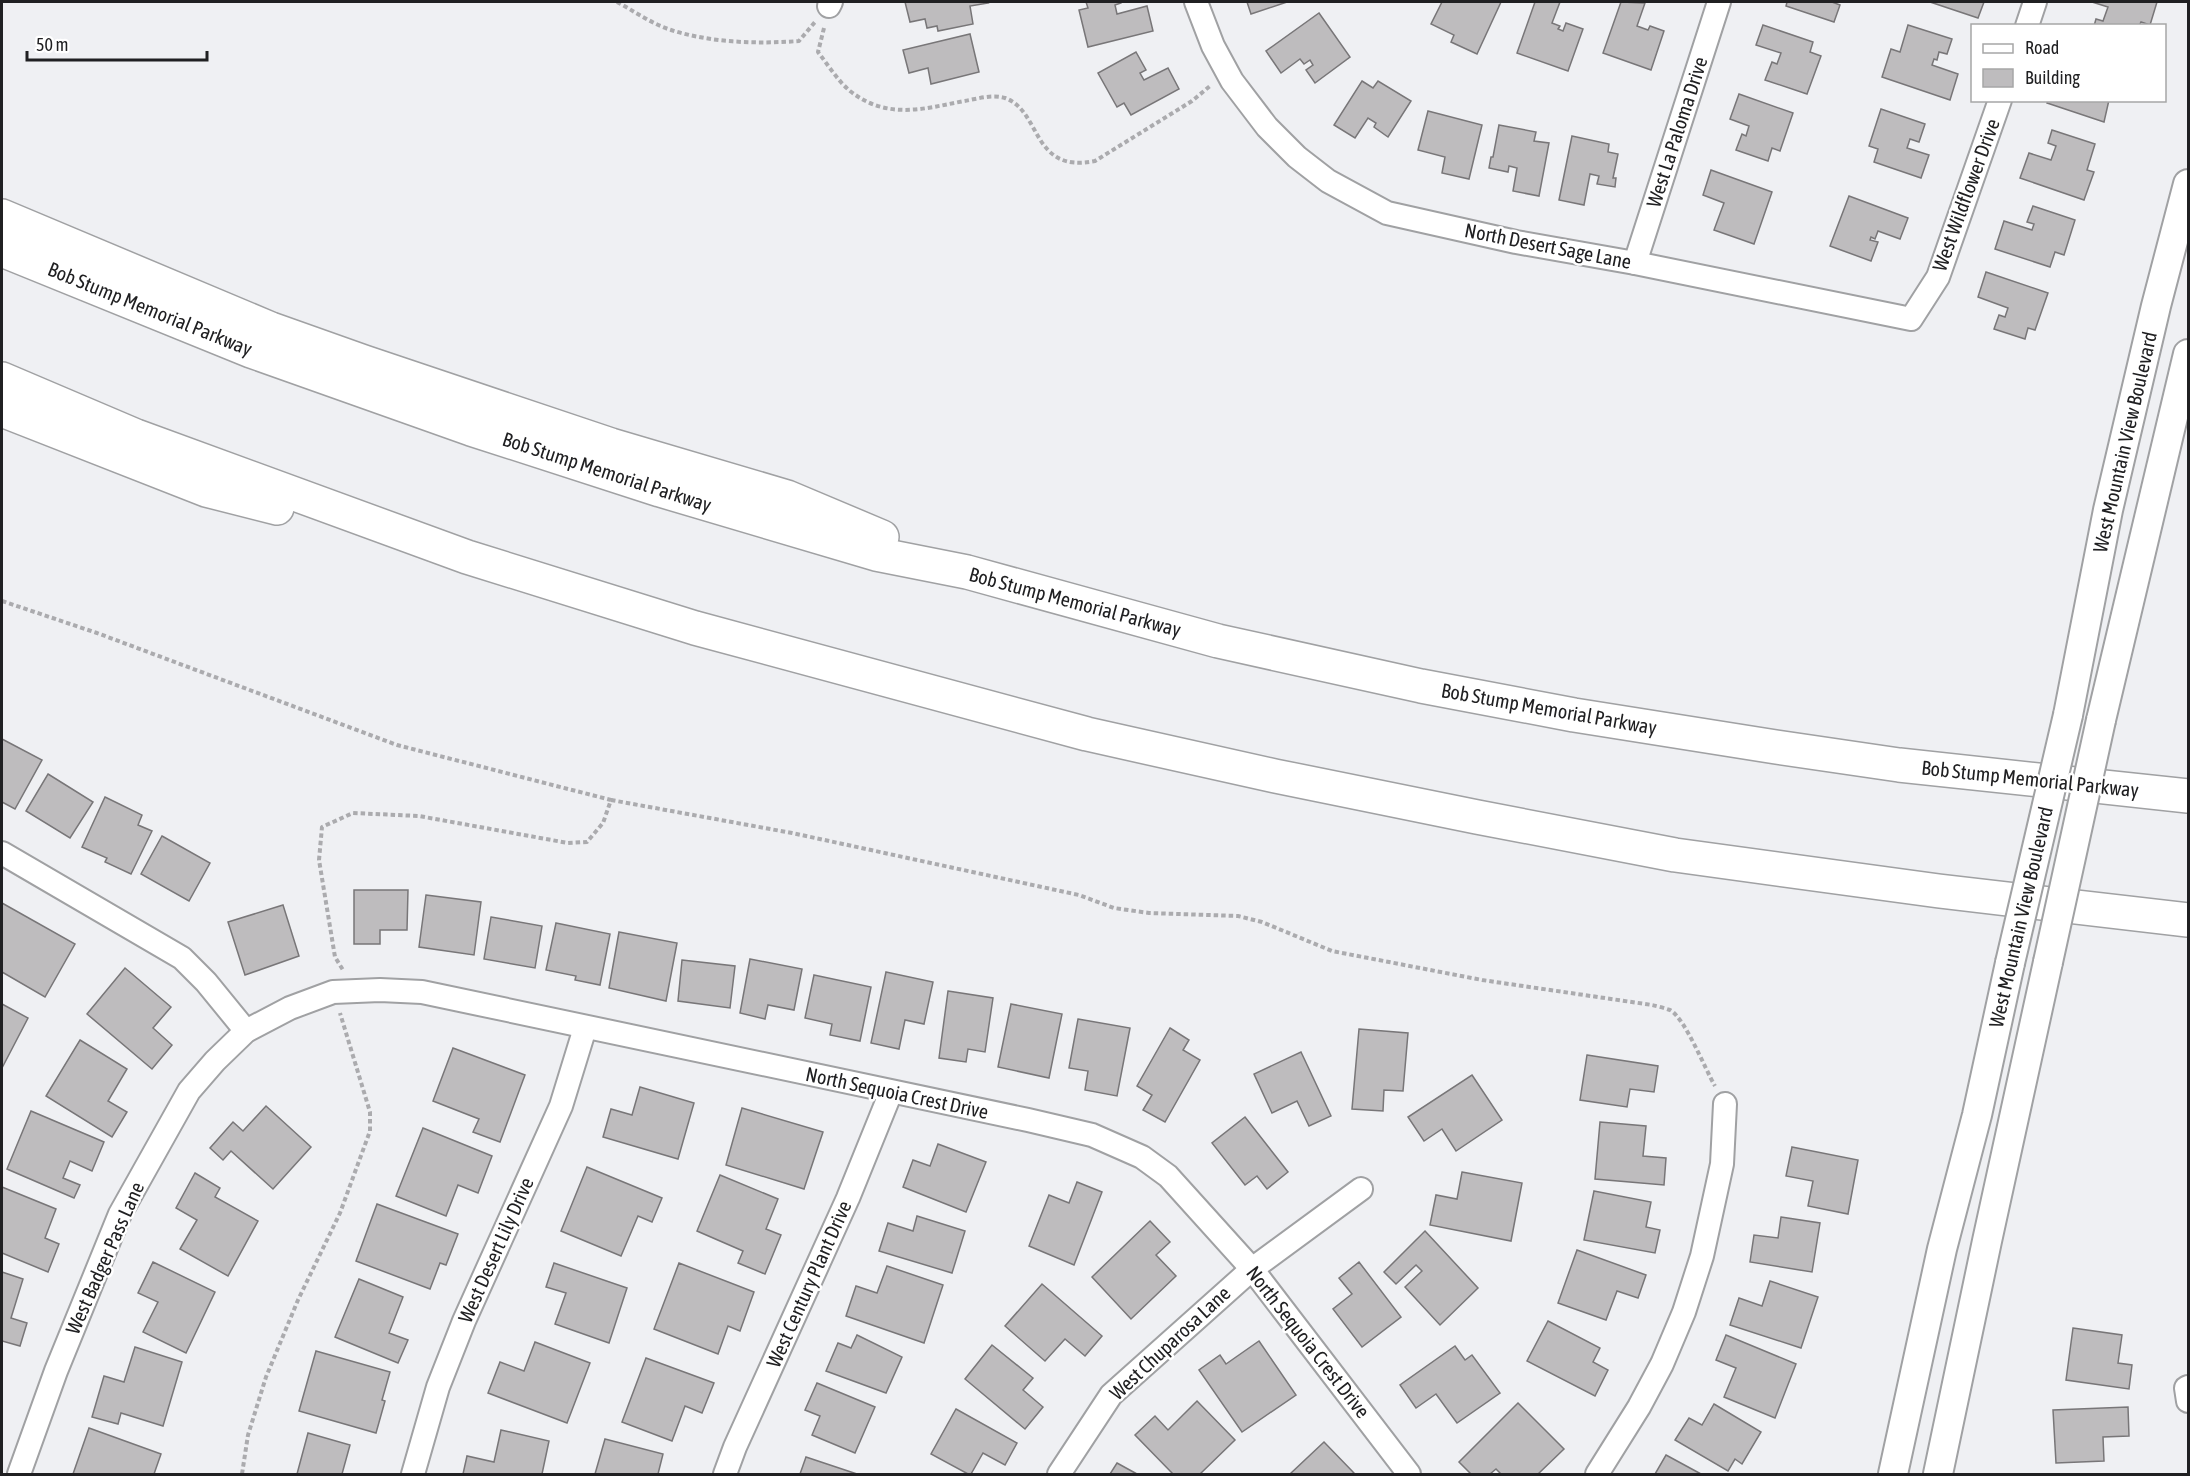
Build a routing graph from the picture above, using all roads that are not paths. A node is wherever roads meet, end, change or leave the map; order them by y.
1 (1196, 2) edge
2 (1719, 2) edge
3 (2035, 2) edge
4 (2027, 24) edge
5 (1999, 102) edge
6 (2188, 184) edge
7 (2, 216) edge
8 (2, 250) edge
9 (1635, 263) junction
10 (1911, 319) joint
11 (2188, 354) edge
12 (2, 379) edge
13 (2, 410) edge
14 (467, 557) junction
15 (966, 572) junction
16 (2188, 796) edge
17 (2, 853) edge
18 (2188, 920) edge
19 (585, 1028) junction
20 (246, 1031) junction
21 (891, 1092) junction
22 (1725, 1104) road end
23 (1361, 1189) dead end
24 (1252, 1269) junction
25 (19, 1474) edge
26 (413, 1474) edge
27 (725, 1474) edge
28 (1059, 1474) edge
29 (1408, 1474) edge
30 (1597, 1474) edge
31 (1893, 1474) edge
32 (1938, 1474) edge

1 - 9 street, North Desert Sage Lane
2 - 9 street, West La Paloma Drive
3 - 4 street
5 - 10 street, West Wildflower Drive
6 - 31 street, West Mountain View Boulevard, bridge
7 - 15 highway
8 - 15 highway, Bob Stump Memorial Parkway
9 - 10 street, North Desert Sage Lane
11 - 32 street, West Mountain View Boulevard, bridge
12 - 14 highway
13 - 14 highway
14 - 18 highway
15 - 16 highway, Bob Stump Memorial Parkway
17 - 20 street
19 - 20 street, North Sequoia Crest Drive
19 - 21 street, North Sequoia Crest Drive
19 - 26 street, West Desert Lily Drive
20 - 25 street, West Badger Pass Lane
21 - 24 street, North Sequoia Crest Drive
21 - 27 street, West Century Plant Drive
22 - 30 street
23 - 24 street, West Chuparosa Lane
24 - 28 street, West Chuparosa Lane
24 - 29 street, North Sequoia Crest Drive

